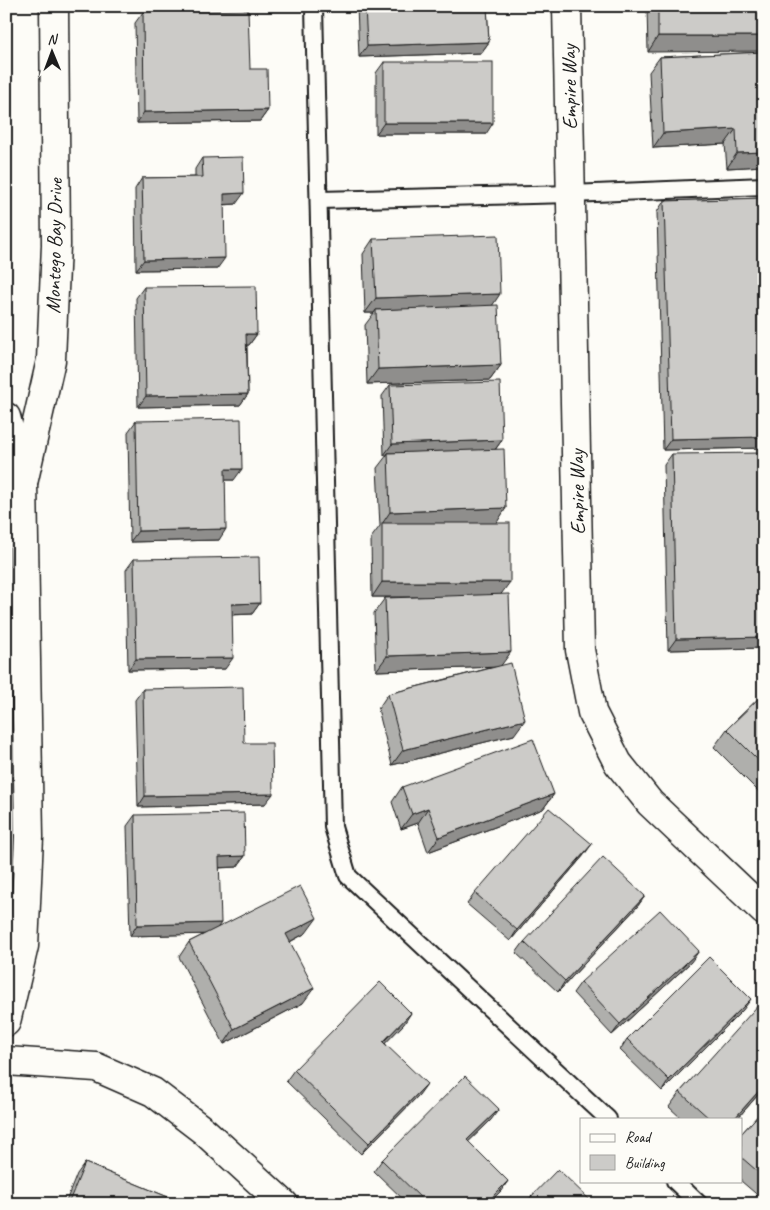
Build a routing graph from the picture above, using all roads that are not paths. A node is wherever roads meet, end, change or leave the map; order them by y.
1 (54, 6) edge
2 (314, 6) edge
3 (567, 6) edge
4 (764, 186) edge
5 (571, 194) junction
6 (318, 200) junction
7 (6, 417) edge
8 (23, 482) junction
9 (764, 911) edge
10 (6, 1022) edge
11 (6, 1061) edge
12 (607, 1118) edge
13 (676, 1182) edge
14 (284, 1204) edge
15 (699, 1204) edge

1 - 8 street, Montego Bay Drive
2 - 6 lane
3 - 5 street, Empire Way
4 - 5 lane
5 - 6 lane
5 - 9 street, Empire Way
6 - 12 lane
7 - 8 street, Montego Bay Drive
8 - 10 street, Montego Bay Drive
11 - 14 street
13 - 15 lane

